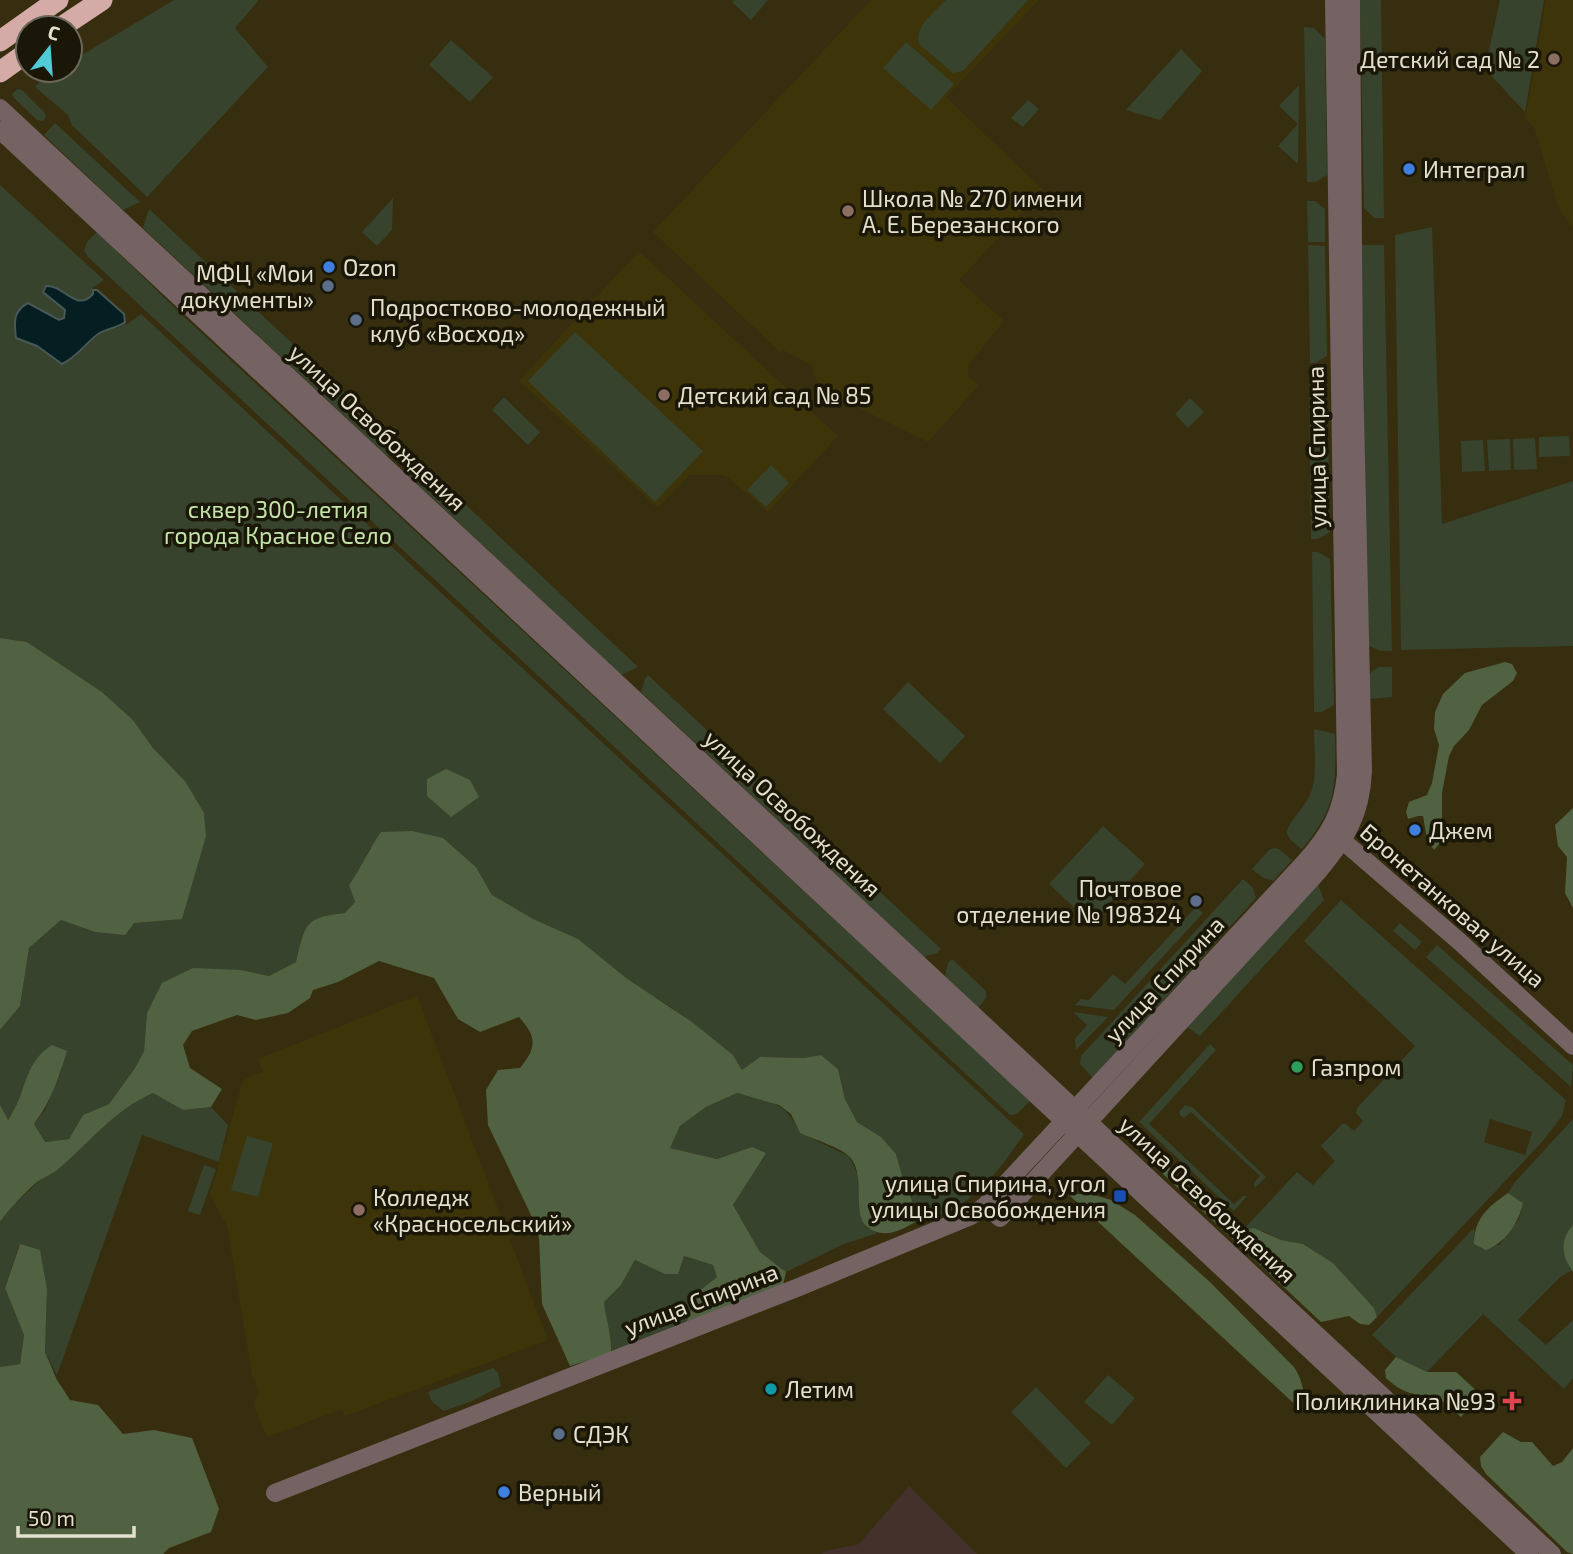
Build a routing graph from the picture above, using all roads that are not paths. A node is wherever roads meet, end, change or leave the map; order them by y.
1 (58, 0) edge
2 (102, 0) edge
3 (1334, 0) edge
4 (1351, 0) edge
5 (81, 14) edge
6 (0, 41) edge
7 (0, 108) edge
8 (0, 130) edge
9 (1337, 836) junction
10 (1573, 1046) edge
11 (1078, 1121) junction
12 (986, 1205) junction
13 (275, 1493) dead end
14 (1529, 1554) edge
15 (1552, 1554) edge

1 - 6 highway
2 - 5 highway
3 - 9 street, улица Спирина
4 - 9 street, улица Спирина
7 - 11 street, улица Освобождения
8 - 11 street, улица Освобождения
9 - 10 street, Бронетанковая улица
9 - 11 street, улица Спирина
11 - 12 street, улица Спирина
11 - 12 street, улица Спирина
11 - 14 street, улица Освобождения
11 - 15 street, улица Освобождения
12 - 13 street, улица Спирина

